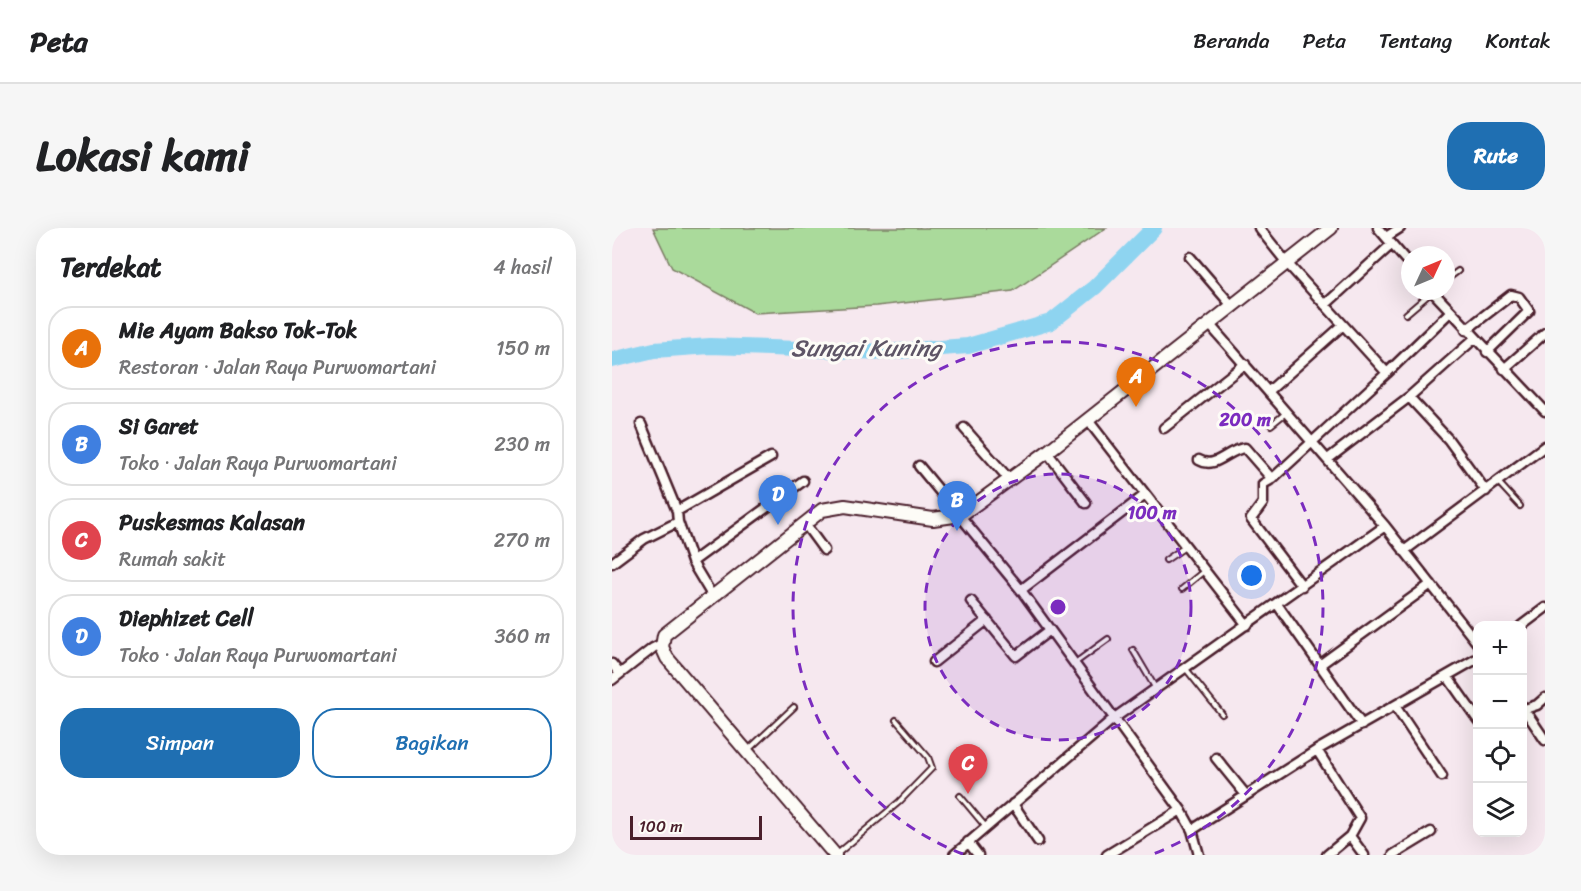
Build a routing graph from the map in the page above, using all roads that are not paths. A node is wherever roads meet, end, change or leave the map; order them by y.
1 (1259, 228) edge
2 (1331, 228) edge
3 (1378, 228) edge
4 (1400, 228) edge
5 (1389, 241) junction
6 (1401, 255) edge
7 (1190, 257) dead end
8 (1287, 263) junction
9 (1458, 271) dead end
10 (1455, 273) edge
11 (1422, 300) edge
12 (1440, 300) edge
13 (1325, 305) junction
14 (1233, 307) junction
15 (1450, 312) junction
16 (1406, 314) dead end
17 (1210, 325) junction
18 (1343, 325) junction
19 (1466, 330) junction
20 (1545, 333) edge
21 (1474, 339) junction
22 (1487, 352) junction
23 (1245, 364) junction
24 (1504, 369) junction
25 (1387, 373) junction
26 (1269, 391) junction
27 (1409, 397) junction
28 (1287, 411) junction
29 (1545, 411) edge
30 (1087, 419) junction
31 (640, 424) dead end
32 (1271, 425) dead end
33 (964, 428) dead end
34 (1164, 428) dead end
35 (1314, 442) junction
36 (1545, 446) edge
37 (1047, 452) junction
38 (771, 457) dead end
39 (1328, 459) junction
40 (1199, 460) dead end
41 (919, 466) dead end
42 (1009, 479) junction
43 (1272, 479) junction
44 (803, 481) dead end
45 (1498, 482) junction
46 (1486, 491) junction
47 (1145, 495) junction
48 (1086, 503) dead end
49 (1520, 506) dead end
50 (677, 511) junction
51 (961, 514) junction
52 (678, 522) junction
53 (804, 524) junction
54 (1385, 526) junction
55 (1185, 546) junction
56 (824, 550) dead end
57 (1404, 551) junction
58 (1166, 560) dead end
59 (692, 562) junction
60 (612, 563) edge
61 (1204, 570) junction
62 (1431, 585) junction
63 (1302, 586) junction
64 (1182, 589) dead end
65 (1021, 590) junction
66 (713, 597) junction
67 (971, 601) dead end
68 (1277, 604) junction
69 (1545, 608) edge
70 (987, 620) junction
71 (1527, 622) edge
72 (1247, 625) junction
73 (1050, 630) junction
74 (1473, 638) edge
75 (1108, 639) dead end
76 (661, 644) junction
77 (1133, 650) dead end
78 (1473, 661) edge
79 (934, 662) dead end
80 (1074, 663) junction
81 (612, 664) edge
82 (1321, 664) junction
83 (1186, 668) junction
84 (620, 674) junction
85 (1447, 676) junction
86 (612, 680) edge
87 (1156, 689) junction
88 (1545, 698) edge
89 (1395, 706) junction
90 (794, 707) dead end
91 (1527, 707) edge
92 (1473, 713) edge
93 (1527, 713) edge
94 (1222, 714) dead end
95 (1113, 719) junction
96 (896, 720) dead end
97 (1362, 725) junction
98 (1545, 740) edge
99 (747, 750) junction
100 (1317, 750) junction
101 (1216, 758) dead end
102 (1442, 776) dead end
103 (1246, 795) junction
104 (960, 796) dead end
105 (1013, 804) junction
106 (1181, 810) junction
107 (986, 827) junction
108 (1192, 830) junction
109 (1431, 832) dead end
110 (1350, 836) junction
111 (1038, 841) dead end
112 (968, 842) junction
113 (835, 855) edge
114 (954, 855) edge
115 (978, 855) edge
116 (1107, 855) edge
117 (1199, 855) edge
118 (1327, 855) edge
119 (1364, 855) edge
120 (1393, 855) edge

1 - 8 street
2 - 8 street
3 - 5 street
4 - 5 street
5 - 6 street
5 - 13 street
7 - 14 street
8 - 13 street
8 - 14 street
9 - 10 lane
11 - 16 lane
12 - 15 street
13 - 18 street
14 - 17 street
15 - 19 street
15 - 25 street
17 - 23 street
17 - 30 street
18 - 25 street
18 - 26 street
19 - 21 street
19 - 22 street
20 - 24 street
21 - 22 street
21 - 27 street
22 - 24 street
23 - 26 street
23 - 34 street
24 - 29 street
25 - 35 street
26 - 28 street
27 - 39 street
27 - 46 street
28 - 32 lane
28 - 35 street
30 - 37 street
30 - 47 street
31 - 50 street
33 - 42 street
35 - 39 street
35 - 43 street
36 - 45 street
37 - 42 street
37 - 48 street
38 - 50 street
39 - 54 street
40 - 43 street
41 - 51 street
42 - 51 street
43 - 63 street
44 - 59 street
45 - 46 street
45 - 49 lane
46 - 57 street
47 - 55 street
47 - 65 street
50 - 52 street
51 - 53 street
51 - 65 street
52 - 59 street
52 - 60 street
53 - 56 street
53 - 66 street
54 - 57 street
54 - 63 street
55 - 58 lane
55 - 61 street
57 - 62 street
59 - 66 street
61 - 64 lane
61 - 72 street
62 - 74 street
62 - 82 street
63 - 68 street
65 - 73 street
66 - 76 street
67 - 70 street
68 - 72 street
68 - 82 street
69 - 71 street
70 - 73 street
70 - 79 street
72 - 83 street
73 - 80 street
75 - 80 lane
76 - 84 street
76 - 99 street
77 - 87 lane
78 - 85 street
80 - 95 street
81 - 84 street
82 - 97 street
83 - 87 street
83 - 94 lane
84 - 86 street
85 - 89 street
85 - 92 street
87 - 95 street
88 - 91 street
89 - 97 street
89 - 102 street
90 - 99 lane
93 - 98 street
95 - 105 street
95 - 106 street
96 - 113 lane
97 - 100 street
99 - 113 street
100 - 103 street
100 - 110 street
101 - 103 street
103 - 108 street
104 - 107 lane
105 - 107 street
105 - 111 street
106 - 108 street
106 - 116 street
107 - 112 street
108 - 117 street
109 - 120 street
110 - 118 street
110 - 119 street
112 - 114 street
112 - 115 street

